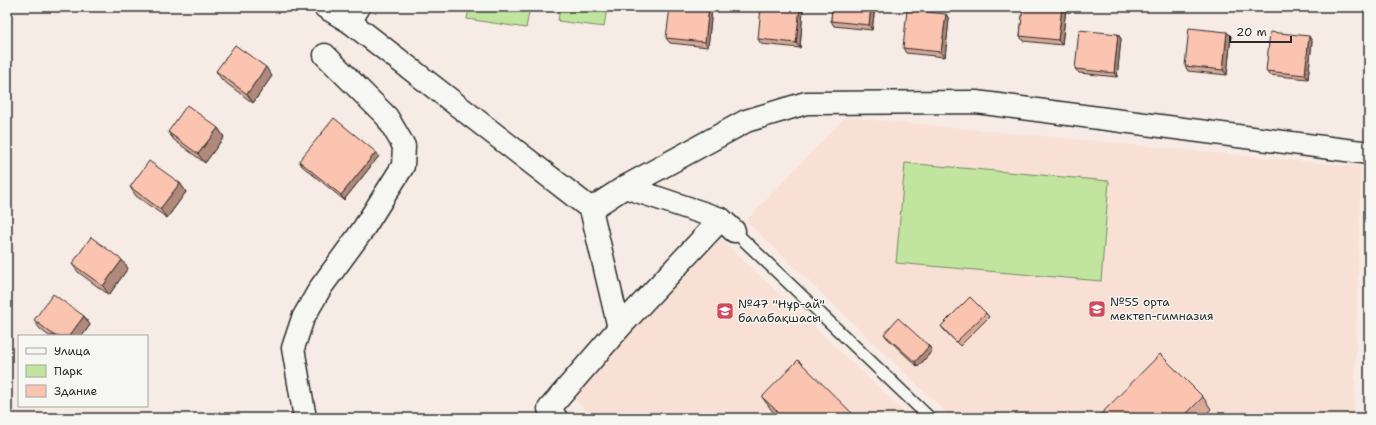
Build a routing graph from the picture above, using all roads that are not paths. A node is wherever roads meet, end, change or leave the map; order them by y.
1 (325, 7) edge
2 (355, 15) edge
3 (325, 55) dead end
4 (1369, 153) edge
5 (625, 187) junction
6 (591, 209) junction
7 (727, 225) junction
8 (619, 328) junction
9 (548, 415) edge
10 (305, 418) edge
11 (930, 418) edge

1 - 2 street
2 - 6 street
3 - 10 street
4 - 5 street
5 - 6 street
5 - 7 street
6 - 8 street
7 - 8 street
7 - 11 lane
8 - 9 street

